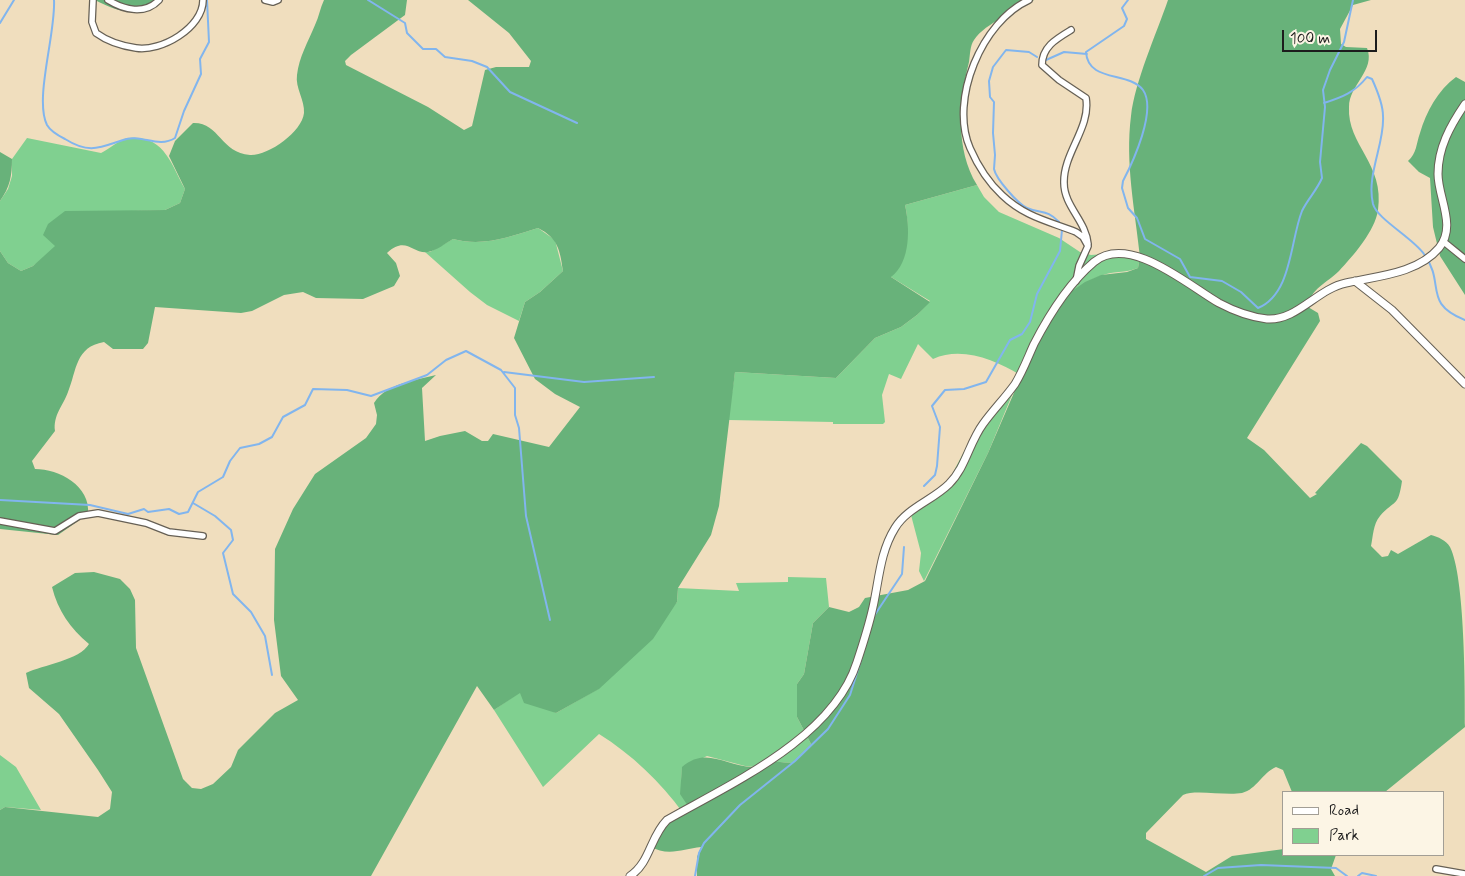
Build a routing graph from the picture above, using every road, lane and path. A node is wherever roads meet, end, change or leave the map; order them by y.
1 (94, 0) edge
2 (108, 0) edge
3 (159, 0) edge
4 (203, 0) edge
5 (265, 0) edge
6 (278, 0) edge
7 (1029, 0) edge
8 (1071, 30) dead end
9 (1465, 104) edge
10 (1444, 242) junction
11 (1088, 246) junction
12 (1465, 259) edge
13 (1076, 281) junction
14 (1355, 281) junction
15 (1465, 384) edge
16 (0, 521) edge
17 (202, 536) dead end
18 (1436, 869) dead end
19 (1465, 874) edge
20 (630, 876) edge

1 - 4 street
2 - 3 street
5 - 6 street
7 - 11 street
8 - 11 street
9 - 10 street
10 - 12 street
10 - 14 street
11 - 13 street
13 - 14 street
13 - 20 street
14 - 15 street
16 - 17 street
18 - 19 street

